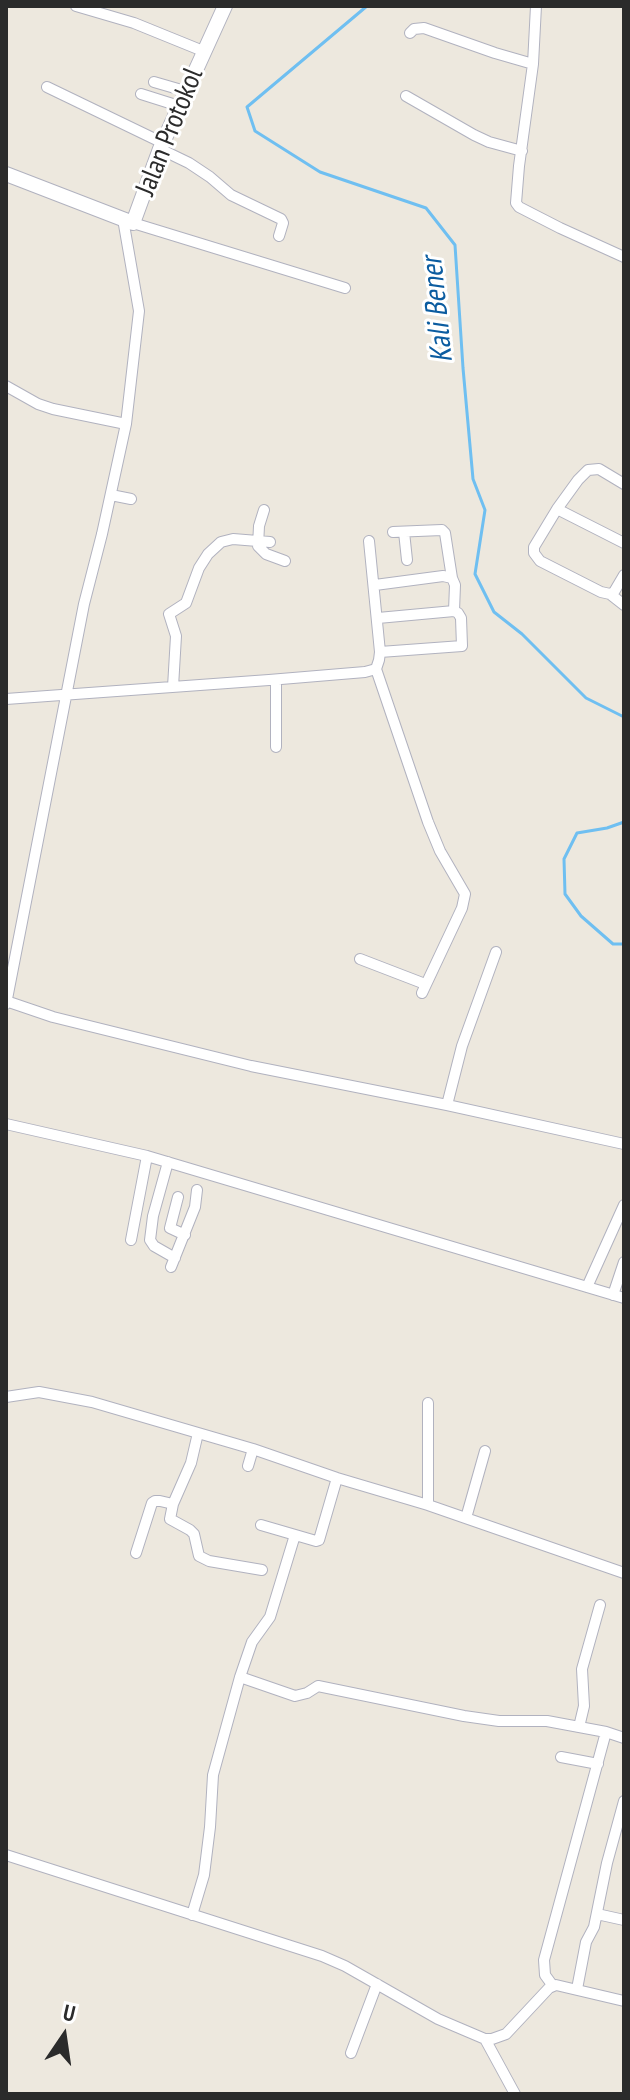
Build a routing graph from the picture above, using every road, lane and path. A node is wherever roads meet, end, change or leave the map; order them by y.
1 (225, 6) edge
2 (536, 6) edge
3 (83, 7) edge
4 (410, 33) dead end
5 (203, 51) junction
6 (533, 64) junction
7 (154, 82) dead end
8 (47, 87) dead end
9 (185, 91) junction
10 (141, 94) dead end
11 (406, 96) dead end
12 (179, 106) junction
13 (162, 146) junction
14 (522, 151) junction
15 (6, 174) edge
16 (128, 221) junction
17 (279, 236) dead end
18 (623, 254) edge
19 (345, 288) dead end
20 (6, 386) edge
21 (126, 424) junction
22 (624, 484) edge
23 (111, 495) junction
24 (131, 499) dead end
25 (557, 509) junction
26 (264, 510) dead end
27 (257, 541) junction
28 (369, 541) dead end
29 (270, 542) dead end
30 (624, 543) edge
31 (407, 560) dead end
32 (285, 561) dead end
33 (624, 575) edge
34 (452, 578) junction
35 (375, 585) junction
36 (610, 594) junction
37 (624, 605) edge
38 (454, 611) junction
39 (378, 618) junction
40 (380, 652) junction
41 (376, 669) junction
42 (276, 680) junction
43 (173, 687) junction
44 (66, 694) junction
45 (6, 699) edge
46 (276, 747) dead end
47 (496, 952) dead end
48 (360, 959) dead end
49 (6, 1002) edge
50 (447, 1105) junction
51 (6, 1124) edge
52 (624, 1144) edge
53 (147, 1156) junction
54 (168, 1162) junction
55 (197, 1190) dead end
56 (178, 1197) dead end
57 (624, 1205) edge
58 (185, 1235) junction
59 (131, 1240) dead end
60 (624, 1262) edge
61 (587, 1287) junction
62 (618, 1296) edge
63 (6, 1397) edge
64 (428, 1403) dead end
65 (198, 1433) junction
66 (253, 1449) junction
67 (485, 1451) dead end
68 (248, 1466) dead end
69 (337, 1478) junction
70 (173, 1504) junction
71 (428, 1505) junction
72 (466, 1518) junction
73 (261, 1525) dead end
74 (295, 1535) junction
75 (136, 1553) dead end
76 (262, 1570) dead end
77 (624, 1573) edge
78 (600, 1605) dead end
79 (240, 1677) junction
80 (579, 1727) junction
81 (606, 1732) junction
82 (624, 1738) edge
83 (561, 1757) dead end
84 (598, 1764) junction
85 (624, 1801) edge
86 (6, 1855) edge
87 (597, 1914) junction
88 (192, 1915) junction
89 (624, 1920) edge
90 (377, 1984) junction
91 (553, 1986) junction
92 (577, 1989) junction
93 (624, 2001) edge
94 (485, 2039) junction
95 (351, 2053) dead end
96 (515, 2094) edge

1 - 5 street, Jalan Protokol
2 - 6 street
3 - 5 street
4 - 6 street
5 - 9 street, Jalan Protokol
6 - 14 street
7 - 9 street
8 - 13 street
9 - 12 street, Jalan Protokol
10 - 12 street
11 - 14 street
12 - 13 street, Jalan Protokol
13 - 16 street, Jalan Protokol
13 - 17 street
14 - 18 street
15 - 16 street, Jalan Protokol
16 - 19 street
16 - 21 street
20 - 21 street
21 - 23 street
22 - 25 street
23 - 24 street
23 - 44 street
25 - 30 street
25 - 36 street
26 - 27 street
27 - 29 street
27 - 32 street
27 - 43 street
28 - 35 street
31 - 34 street
33 - 36 street
34 - 35 street
34 - 38 street
35 - 39 street
36 - 37 street
38 - 39 street
38 - 40 street
39 - 40 street
40 - 41 street
41 - 42 street
41 - 48 street
42 - 43 street
42 - 46 street
43 - 44 street
44 - 45 street
44 - 49 street
47 - 50 street
49 - 50 street
50 - 52 street
51 - 53 street
53 - 54 street
53 - 59 street
54 - 58 street
54 - 61 street
55 - 58 street
56 - 58 street
57 - 61 street
60 - 62 street
61 - 62 street
63 - 65 street
64 - 71 street
65 - 66 street
65 - 70 street
66 - 68 street
66 - 69 street
67 - 72 street
69 - 71 street
69 - 74 street
70 - 75 street
70 - 76 street
71 - 72 street
72 - 77 street
73 - 74 street
74 - 79 street
78 - 80 street
79 - 80 street
79 - 88 street
80 - 81 street
81 - 82 street
81 - 84 street
83 - 84 street
84 - 91 street
85 - 87 street
86 - 88 street
87 - 89 street
87 - 92 street
88 - 90 street
90 - 94 street
90 - 95 street
91 - 92 street
91 - 94 street
92 - 93 street
94 - 96 street

